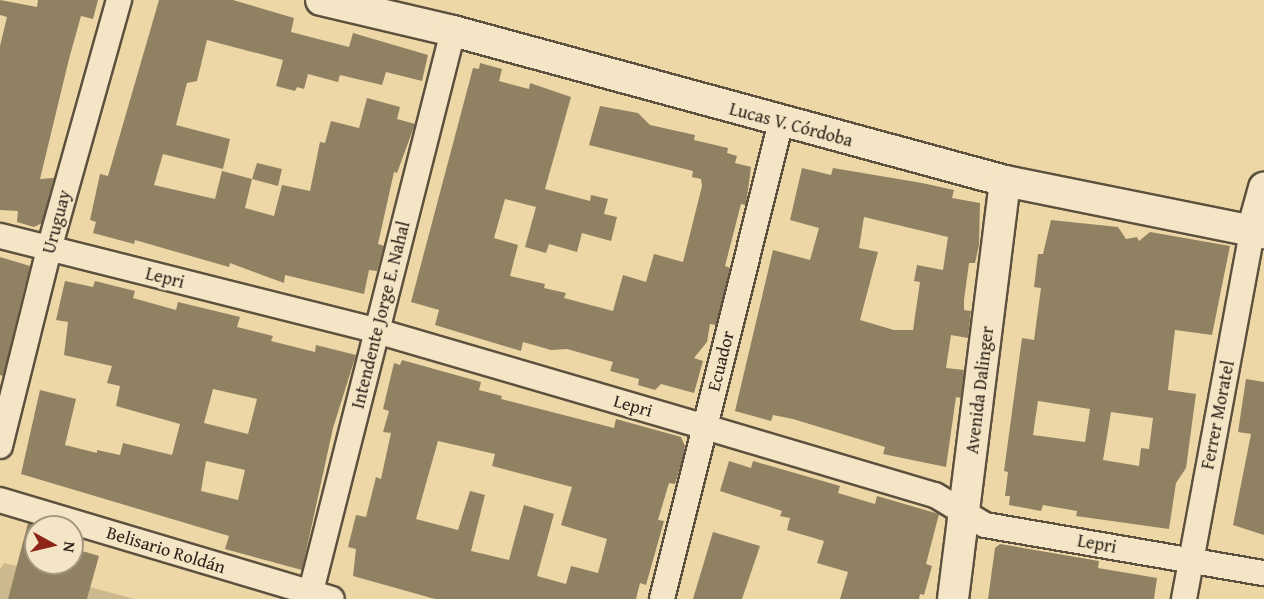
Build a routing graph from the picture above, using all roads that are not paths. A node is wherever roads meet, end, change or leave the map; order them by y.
1 (119, 0) edge
2 (321, 0) edge
3 (453, 31) junction
4 (781, 123) junction
5 (1005, 181) junction
6 (1264, 188) edge
7 (1258, 232) edge
8 (0, 236) edge
9 (49, 249) junction
10 (377, 332) junction
11 (705, 427) junction
12 (0, 446) edge
13 (0, 500) edge
14 (966, 510) junction
15 (1191, 560) junction
16 (1264, 573) edge
17 (318, 597) edge
18 (662, 599) edge
19 (953, 599) edge
20 (1184, 599) edge

1 - 9 street, Uruguay
2 - 3 street, Lucas V. Córdoba
3 - 4 street, Lucas V. Córdoba
3 - 10 street, Intendente Jorge E. Nahal
4 - 5 street, Lucas V. Córdoba
4 - 11 street, Ecuador
5 - 7 street, Lucas V. Córdoba
5 - 14 street, Avenida Dalinger
6 - 7 street
7 - 15 street, Ferrer Moratel
8 - 9 street, Lepri
9 - 10 street, Lepri
9 - 12 street, Uruguay
10 - 11 street, Lepri
10 - 17 street, Intendente Jorge E. Nahal
11 - 14 street, Lepri
11 - 18 street, Ecuador
13 - 17 street, Belisario Roldán
14 - 15 street, Lepri
14 - 19 street, Avenida Dalinger
15 - 16 street, Lepri
15 - 20 street, Ferrer Moratel

